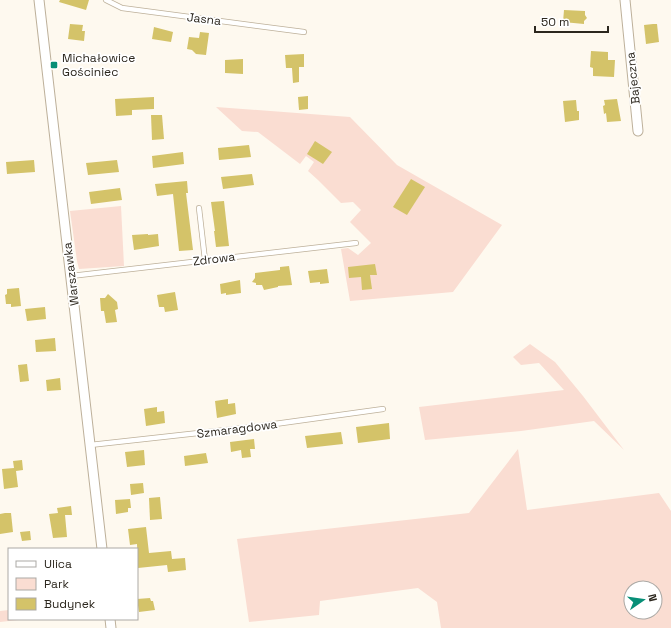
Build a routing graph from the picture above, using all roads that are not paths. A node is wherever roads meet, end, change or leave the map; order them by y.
1 (39, 0) edge
2 (106, 0) edge
3 (625, 0) edge
4 (304, 32) dead end
5 (638, 132) dead end
6 (199, 208) dead end
7 (356, 243) dead end
8 (205, 260) junction
9 (71, 276) junction
10 (383, 409) dead end
11 (90, 445) junction
12 (102, 548) edge

1 - 9 street, Warszawka
2 - 4 lane, Jasna
3 - 5 street, Bajeczna
6 - 8 lane
7 - 8 lane, Zdrowa
8 - 9 lane, Zdrowa
9 - 11 street, Warszawka
10 - 11 lane, Szmaragdowa
11 - 12 street, Warszawka

